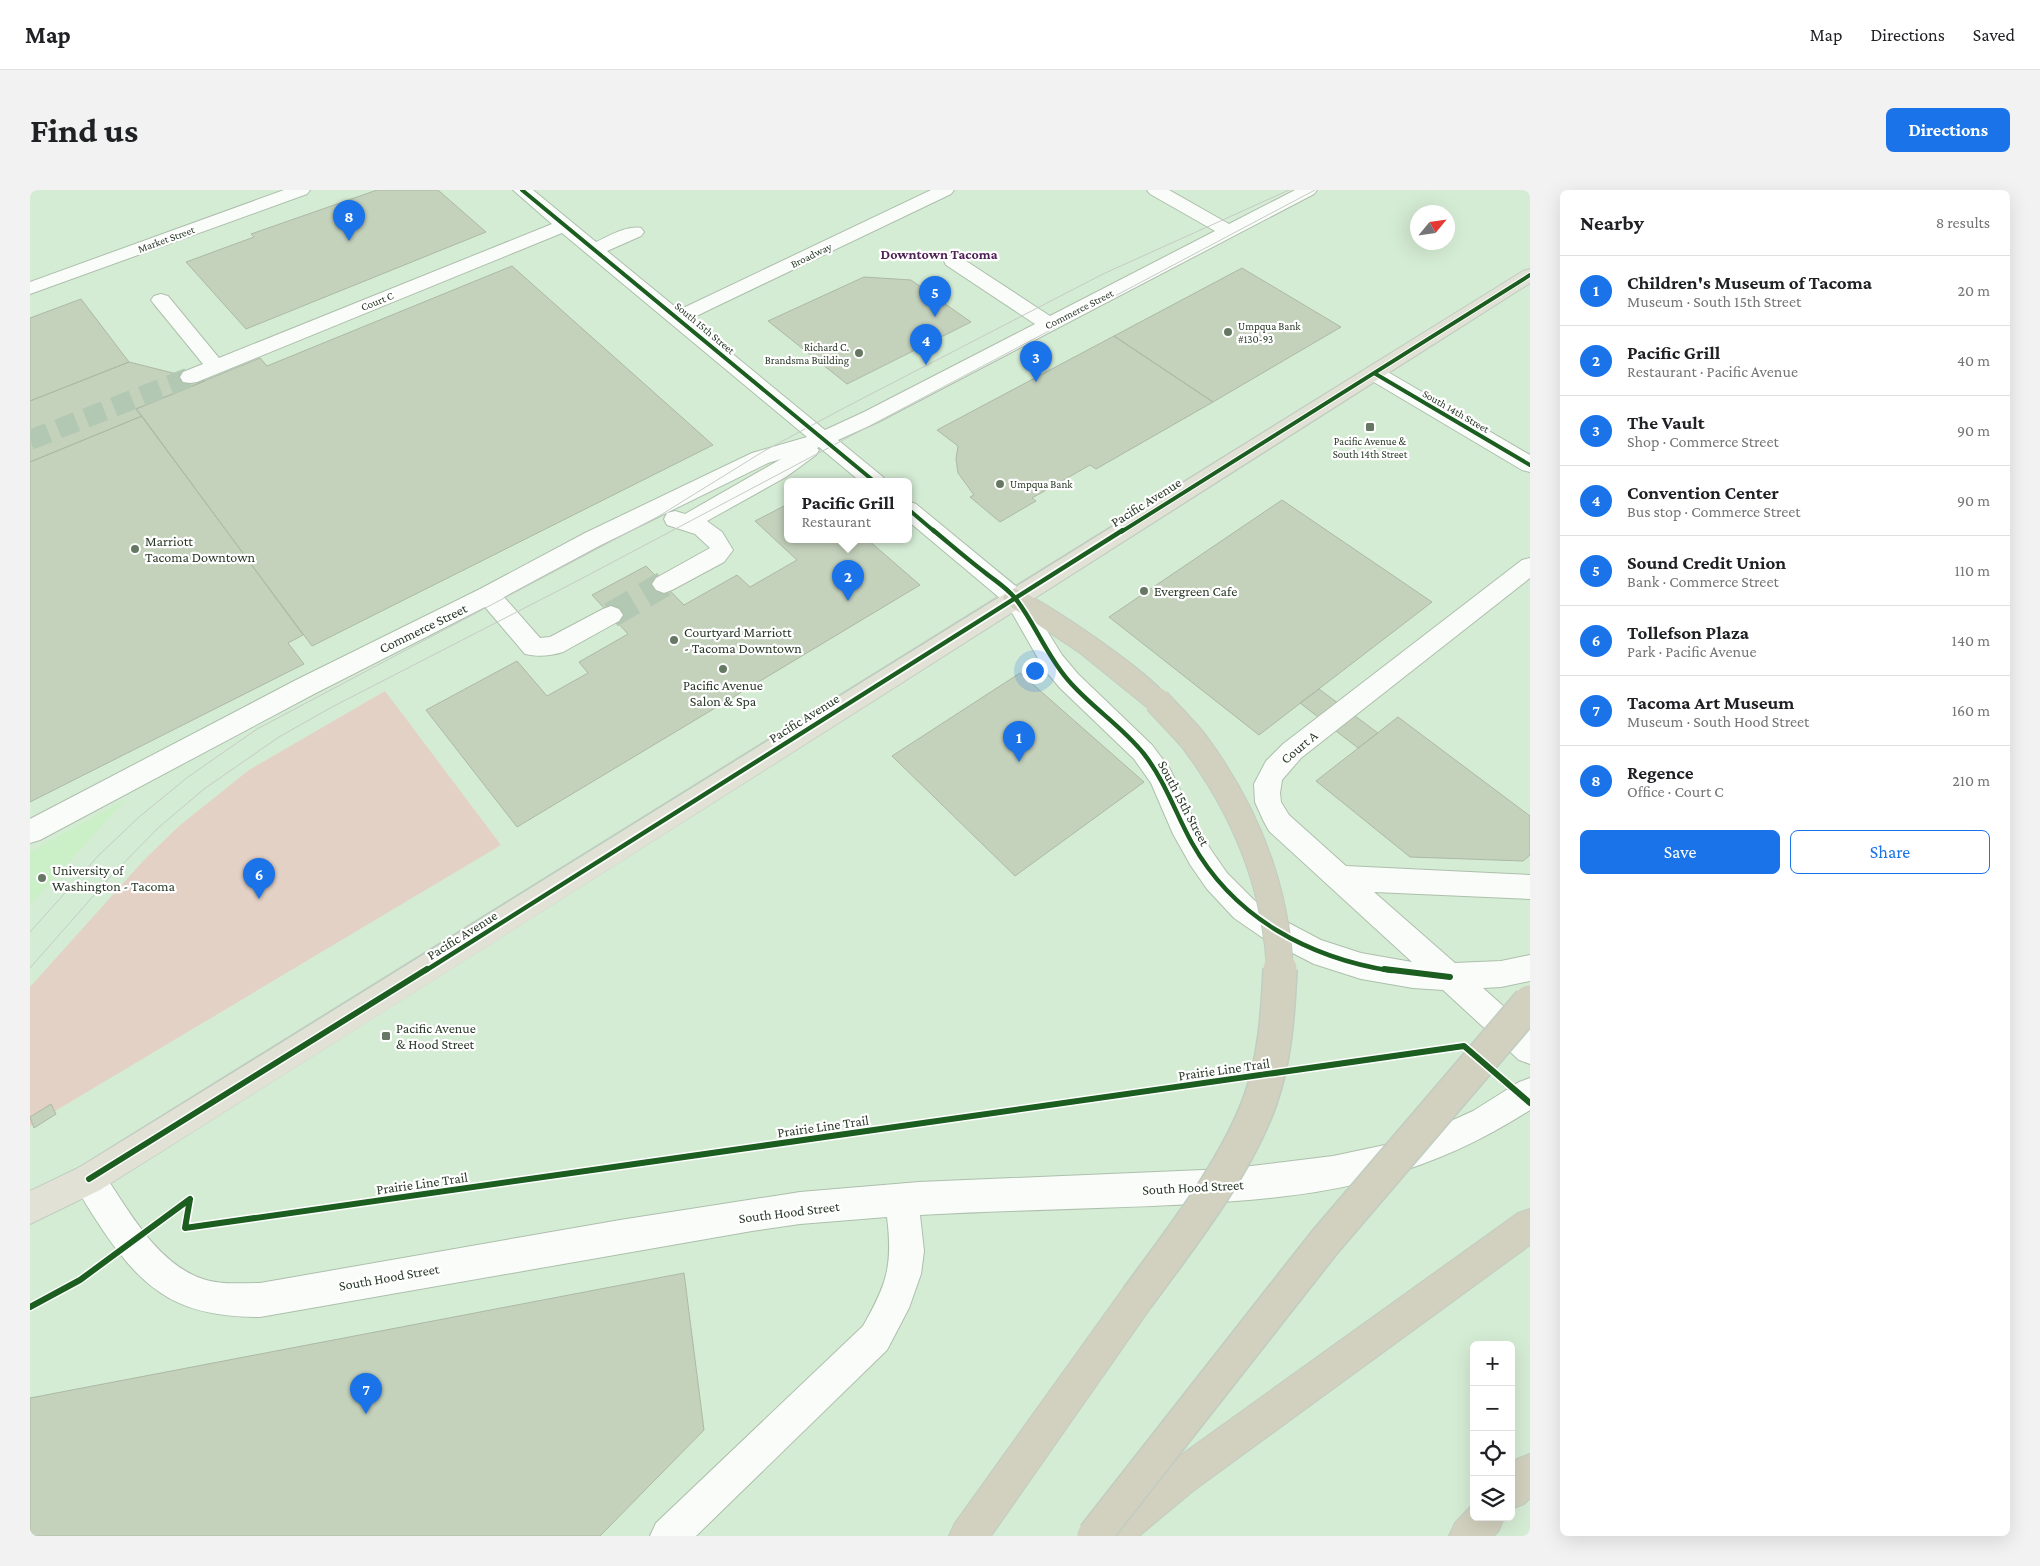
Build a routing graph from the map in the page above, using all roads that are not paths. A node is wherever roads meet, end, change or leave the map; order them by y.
1 (301, 190) edge
2 (522, 190) edge
3 (944, 190) edge
4 (1156, 190) edge
5 (1308, 190) edge
6 (263, 196) edge
7 (564, 225) junction
8 (1228, 231) junction
9 (635, 232) dead end
10 (594, 249) junction
11 (953, 260) dead end
12 (1530, 275) edge
13 (30, 288) edge
14 (161, 300) dead end
15 (677, 318) junction
16 (1049, 324) junction
17 (215, 366) junction
18 (1374, 373) junction
19 (190, 377) tunnel mouth
20 (823, 439) junction
21 (1530, 465) edge
22 (870, 478) edge
23 (912, 512) edge
24 (647, 513) junction
25 (688, 522) junction
26 (1530, 566) edge
27 (664, 584) tunnel mouth
28 (488, 595) junction
29 (1015, 598) junction
30 (611, 615) tunnel mouth
31 (30, 832) edge
32 (1341, 878) junction
33 (1530, 887) edge
34 (1530, 968) edge
35 (1450, 977) junction
36 (1530, 1002) edge
37 (1530, 1050) edge
38 (1530, 1093) edge
39 (88, 1179) junction
40 (902, 1200) junction
41 (30, 1208) edge
42 (30, 1224) edge
43 (1530, 1225) edge
44 (1530, 1242) edge
45 (1397, 1320) junction
46 (1482, 1521) edge
47 (669, 1536) edge
48 (968, 1536) edge
49 (1094, 1536) edge
50 (1110, 1536) edge
51 (1468, 1536) edge

1 - 6 street, Market Street
2 - 7 street, South 15th Street
3 - 15 street, Broadway
4 - 8 street
5 - 8 street, Commerce Street
6 - 13 street, Market Street
7 - 10 street, South 15th Street
7 - 17 street, Court C
8 - 16 street, Commerce Street
9 - 10 street
10 - 15 street, South 15th Street
11 - 16 street
12 - 18 main road, Pacific Avenue
14 - 17 street
15 - 20 street, South 15th Street
16 - 20 street, Commerce Street
17 - 19 street, Court C
18 - 21 street, South 14th Street
18 - 29 main road, Pacific Avenue
20 - 22 street, South 15th Street
20 - 24 street, Commerce Street
20 - 25 street, Commerce Street
23 - 29 street, South 15th Street
24 - 25 street
24 - 28 street, Commerce Street
25 - 27 street
26 - 32 street, Court A
28 - 30 street
28 - 31 street, Commerce Street
29 - 35 street, South 15th Street
29 - 39 main road, Pacific Avenue
29 - 48 highway, bridge
32 - 33 street
32 - 35 street, Court A
34 - 35 street, South 15th Street
35 - 37 street
36 - 49 highway, bridge
38 - 40 street, South Hood Street
39 - 40 street, South Hood Street
39 - 41 main road, Pacific Avenue
39 - 42 main road, Pacific Avenue
40 - 47 street
43 - 45 highway
44 - 45 highway
45 - 50 highway
46 - 51 highway

